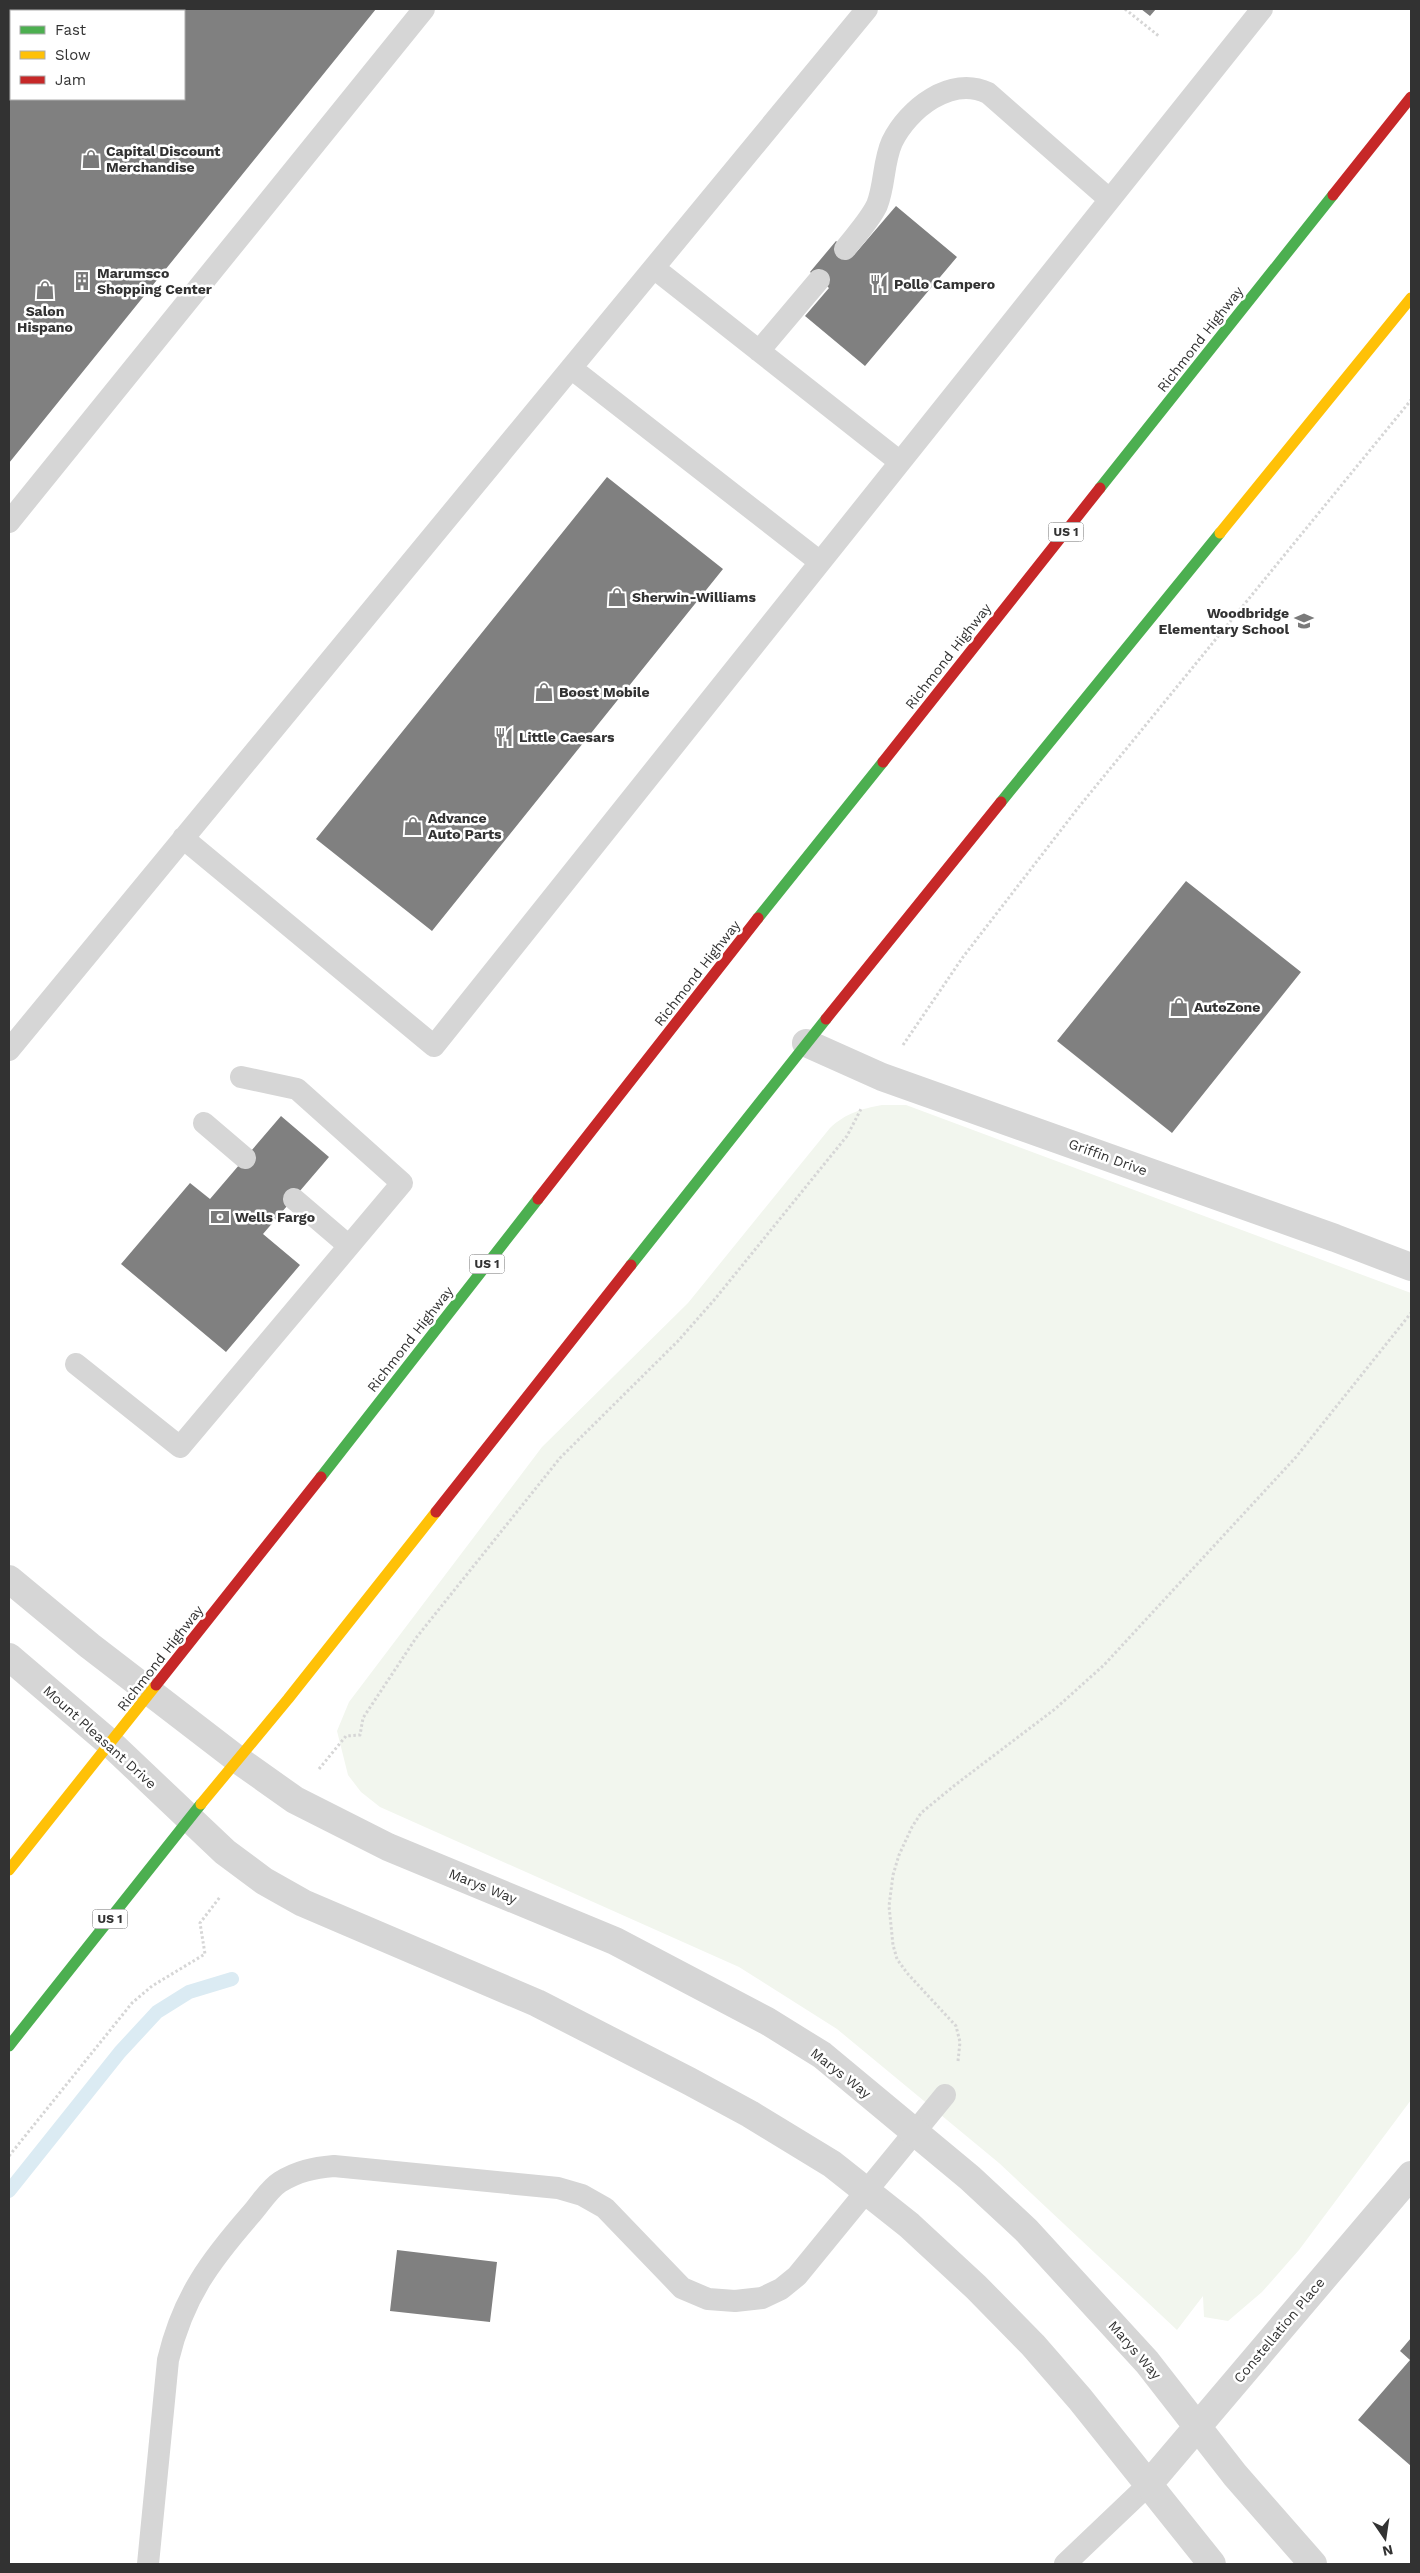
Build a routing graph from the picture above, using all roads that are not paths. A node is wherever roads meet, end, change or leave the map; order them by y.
1 (424, 9) edge
2 (867, 9) edge
3 (1262, 9) edge
4 (1411, 98) edge
5 (1110, 199) junction
6 (845, 248) dead end
7 (654, 268) junction
8 (819, 280) dead end
9 (1411, 298) edge
10 (759, 350) junction
11 (571, 368) junction
12 (900, 462) junction
13 (9, 522) edge
14 (820, 562) junction
15 (184, 838) junction
16 (806, 1043) junction
17 (9, 1050) edge
18 (241, 1077) dead end
19 (204, 1123) dead end
20 (245, 1158) dead end
21 (294, 1199) dead end
22 (350, 1246) junction
23 (1411, 1267) edge
24 (76, 1364) dead end
25 (9, 1579) edge
26 (9, 1657) edge
27 (152, 1692) junction
28 (111, 1744) junction
29 (237, 1760) junction
30 (190, 1819) junction
31 (9, 1870) edge
32 (9, 2046) edge
33 (945, 2095) road end
34 (915, 2132) junction
35 (1411, 2175) edge
36 (867, 2192) junction
37 (1197, 2426) junction
38 (1148, 2485) junction
39 (148, 2564) edge
40 (1065, 2564) edge
41 (1212, 2564) edge
42 (1312, 2564) edge

1 - 13 lane
2 - 7 lane
3 - 5 lane
4 - 27 main road, Richmond Highway / US 1
5 - 6 lane
5 - 12 lane
7 - 10 lane
7 - 11 lane
8 - 10 lane
9 - 16 main road, US 1
10 - 12 lane
11 - 14 lane
11 - 15 lane
12 - 14 lane
14 - 15 lane
15 - 17 lane
16 - 23 street, Griffin Drive
16 - 29 main road, US 1
18 - 22 lane
19 - 20 lane
21 - 22 lane
22 - 24 lane
25 - 27 street
26 - 28 street, Mount Pleasant Drive
27 - 28 main road, Richmond Highway / US 1
27 - 29 street
28 - 30 street, Mount Pleasant Drive
28 - 31 main road, Richmond Highway / US 1
29 - 30 main road, US 1
29 - 34 street, Marys Way
30 - 32 main road, US 1
30 - 36 street
33 - 34 lane
34 - 36 lane
34 - 37 street, Marys Way
35 - 37 street, Constellation Place
36 - 38 street
36 - 39 lane
37 - 38 street, Constellation Place
37 - 42 street, Marys Way
38 - 40 lane
38 - 41 street

